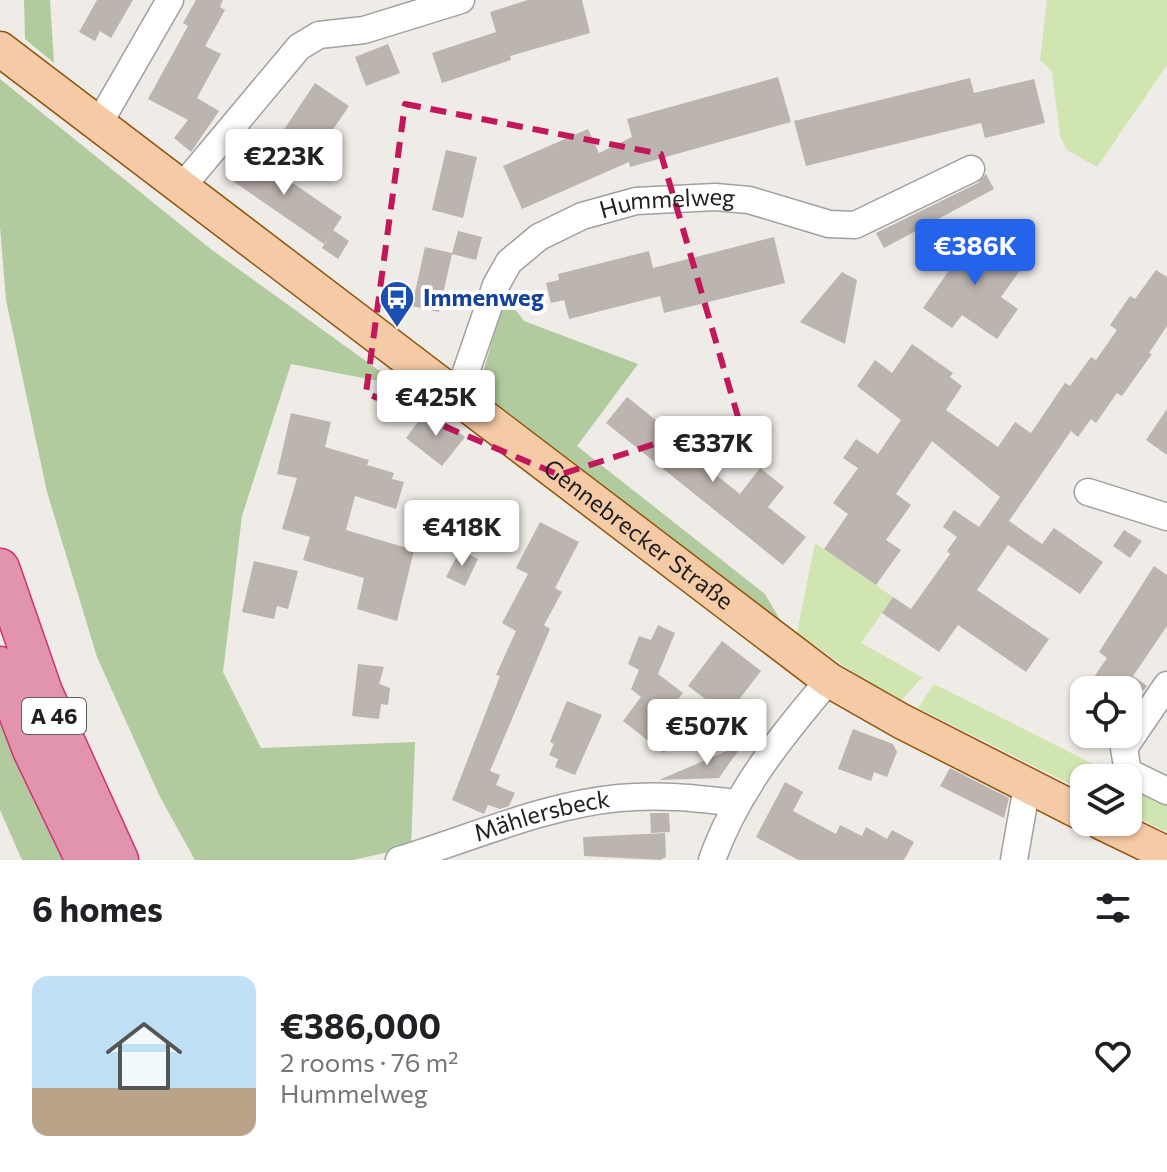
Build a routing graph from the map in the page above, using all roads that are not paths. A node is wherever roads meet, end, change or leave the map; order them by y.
1 (170, 0) edge
2 (461, 0) edge
3 (0, 49) edge
4 (98, 125) junction
5 (971, 169) dead end
6 (181, 188) junction
7 (457, 398) junction
8 (1088, 492) dead end
9 (1167, 517) edge
10 (0, 568) edge
11 (0, 666) edge
12 (829, 680) junction
13 (1167, 685) edge
14 (1027, 786) junction
15 (1167, 791) edge
16 (736, 803) junction
17 (1070, 807) edge
18 (1130, 836) edge
19 (1167, 854) edge
20 (85, 860) edge
21 (119, 860) edge
22 (399, 860) edge
23 (712, 860) edge
24 (1014, 860) edge

1 - 4 street
2 - 6 street
3 - 4 main road, Gennebrecker Straße
4 - 6 main road, Gennebrecker Straße
5 - 7 street, Hummelweg
6 - 7 main road, Gennebrecker Straße
7 - 12 main road, Gennebrecker Straße
8 - 9 street
10 - 21 highway, A 46
11 - 20 highway, A 46
12 - 14 main road, Gennebrecker Straße
12 - 16 street
13 - 15 street
14 - 17 main road, Gennebrecker Straße
14 - 24 street
16 - 22 street, Mählersbeck
16 - 23 street
18 - 19 main road

